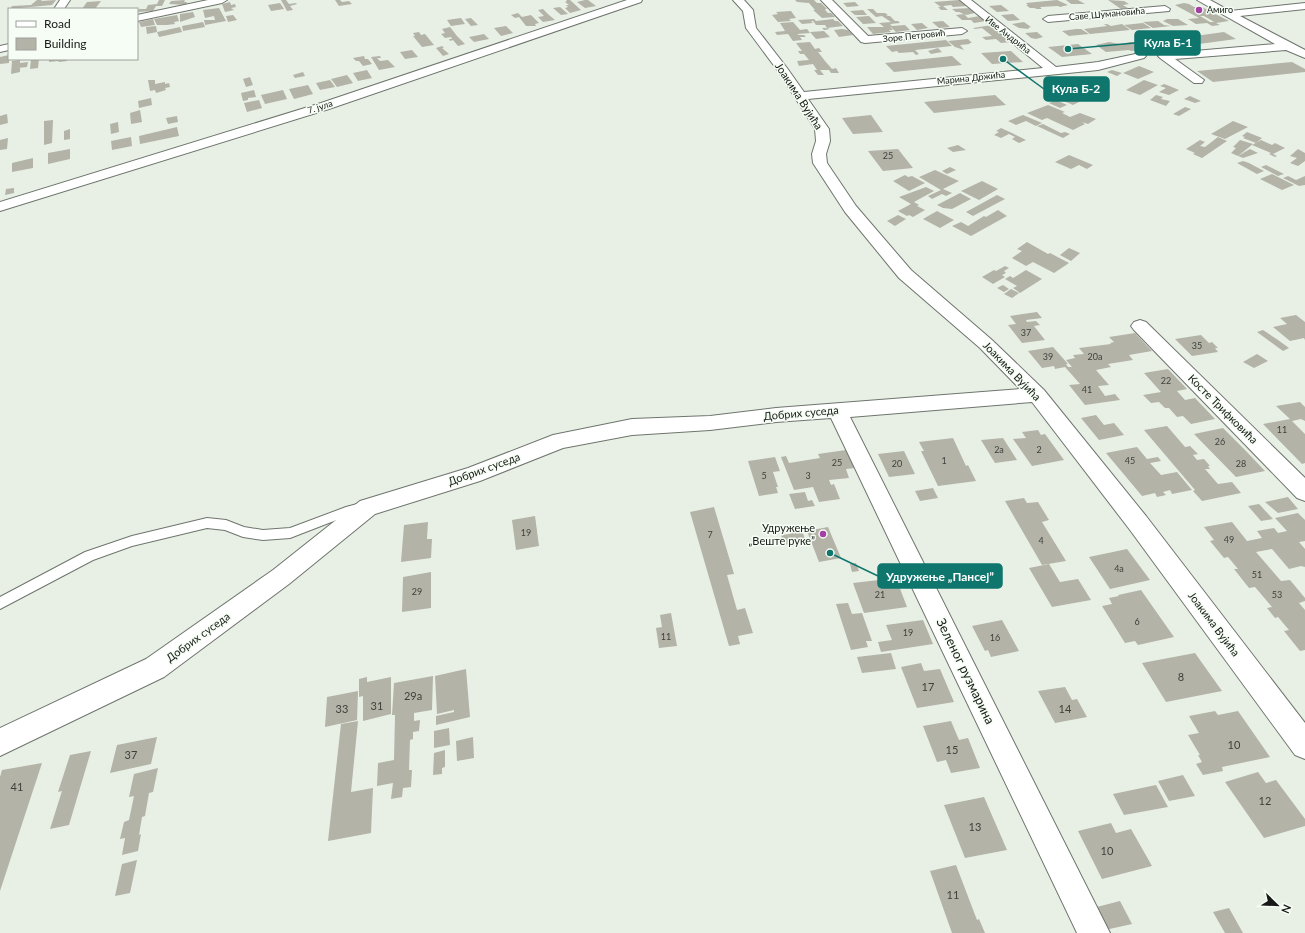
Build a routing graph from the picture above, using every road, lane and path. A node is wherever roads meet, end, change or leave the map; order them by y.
1 (222, 0) edge
2 (637, 0) edge
3 (738, 0) edge
4 (826, 0) edge
5 (964, 0) edge
6 (1202, 0) edge
7 (1087, 4) dead end
8 (1305, 6) edge
9 (1166, 9) dead end
10 (1104, 14) junction
11 (1228, 14) junction
12 (138, 18) edge
13 (1048, 20) dead end
14 (962, 31) dead end
15 (1288, 46) junction
16 (1305, 55) edge
17 (1140, 56) dead end
18 (1052, 69) junction
19 (1198, 80) dead end
20 (801, 96) junction
21 (0, 207) edge
22 (1140, 326) dead end
23 (1037, 395) junction
24 (837, 410) junction
25 (1305, 492) edge
26 (368, 507) junction
27 (0, 603) edge
28 (0, 742) edge
29 (1305, 745) edge
30 (1094, 933) edge

1 - 12 street
2 - 21 street, 7. јула
3 - 20 street, Јоакима Вујића
4 - 14 street, Зоре Петровић
5 - 18 street, Иве Андрића
6 - 11 street
7 - 10 street
8 - 11 street
9 - 10 street, Саве Шумановића
10 - 13 street, Саве Шумановића
11 - 15 street
15 - 16 street
15 - 19 street
17 - 18 street, Марина Држића
18 - 20 street, Марина Држића
20 - 23 street, Јоакима Вујића
22 - 25 street, Косте Трифковића
23 - 24 street, Добрих суседа
23 - 29 street, Јоакима Вујића
24 - 26 street, Добрих суседа
24 - 30 street, Зеленог рузмарина
26 - 27 lane
26 - 28 street, Добрих суседа

